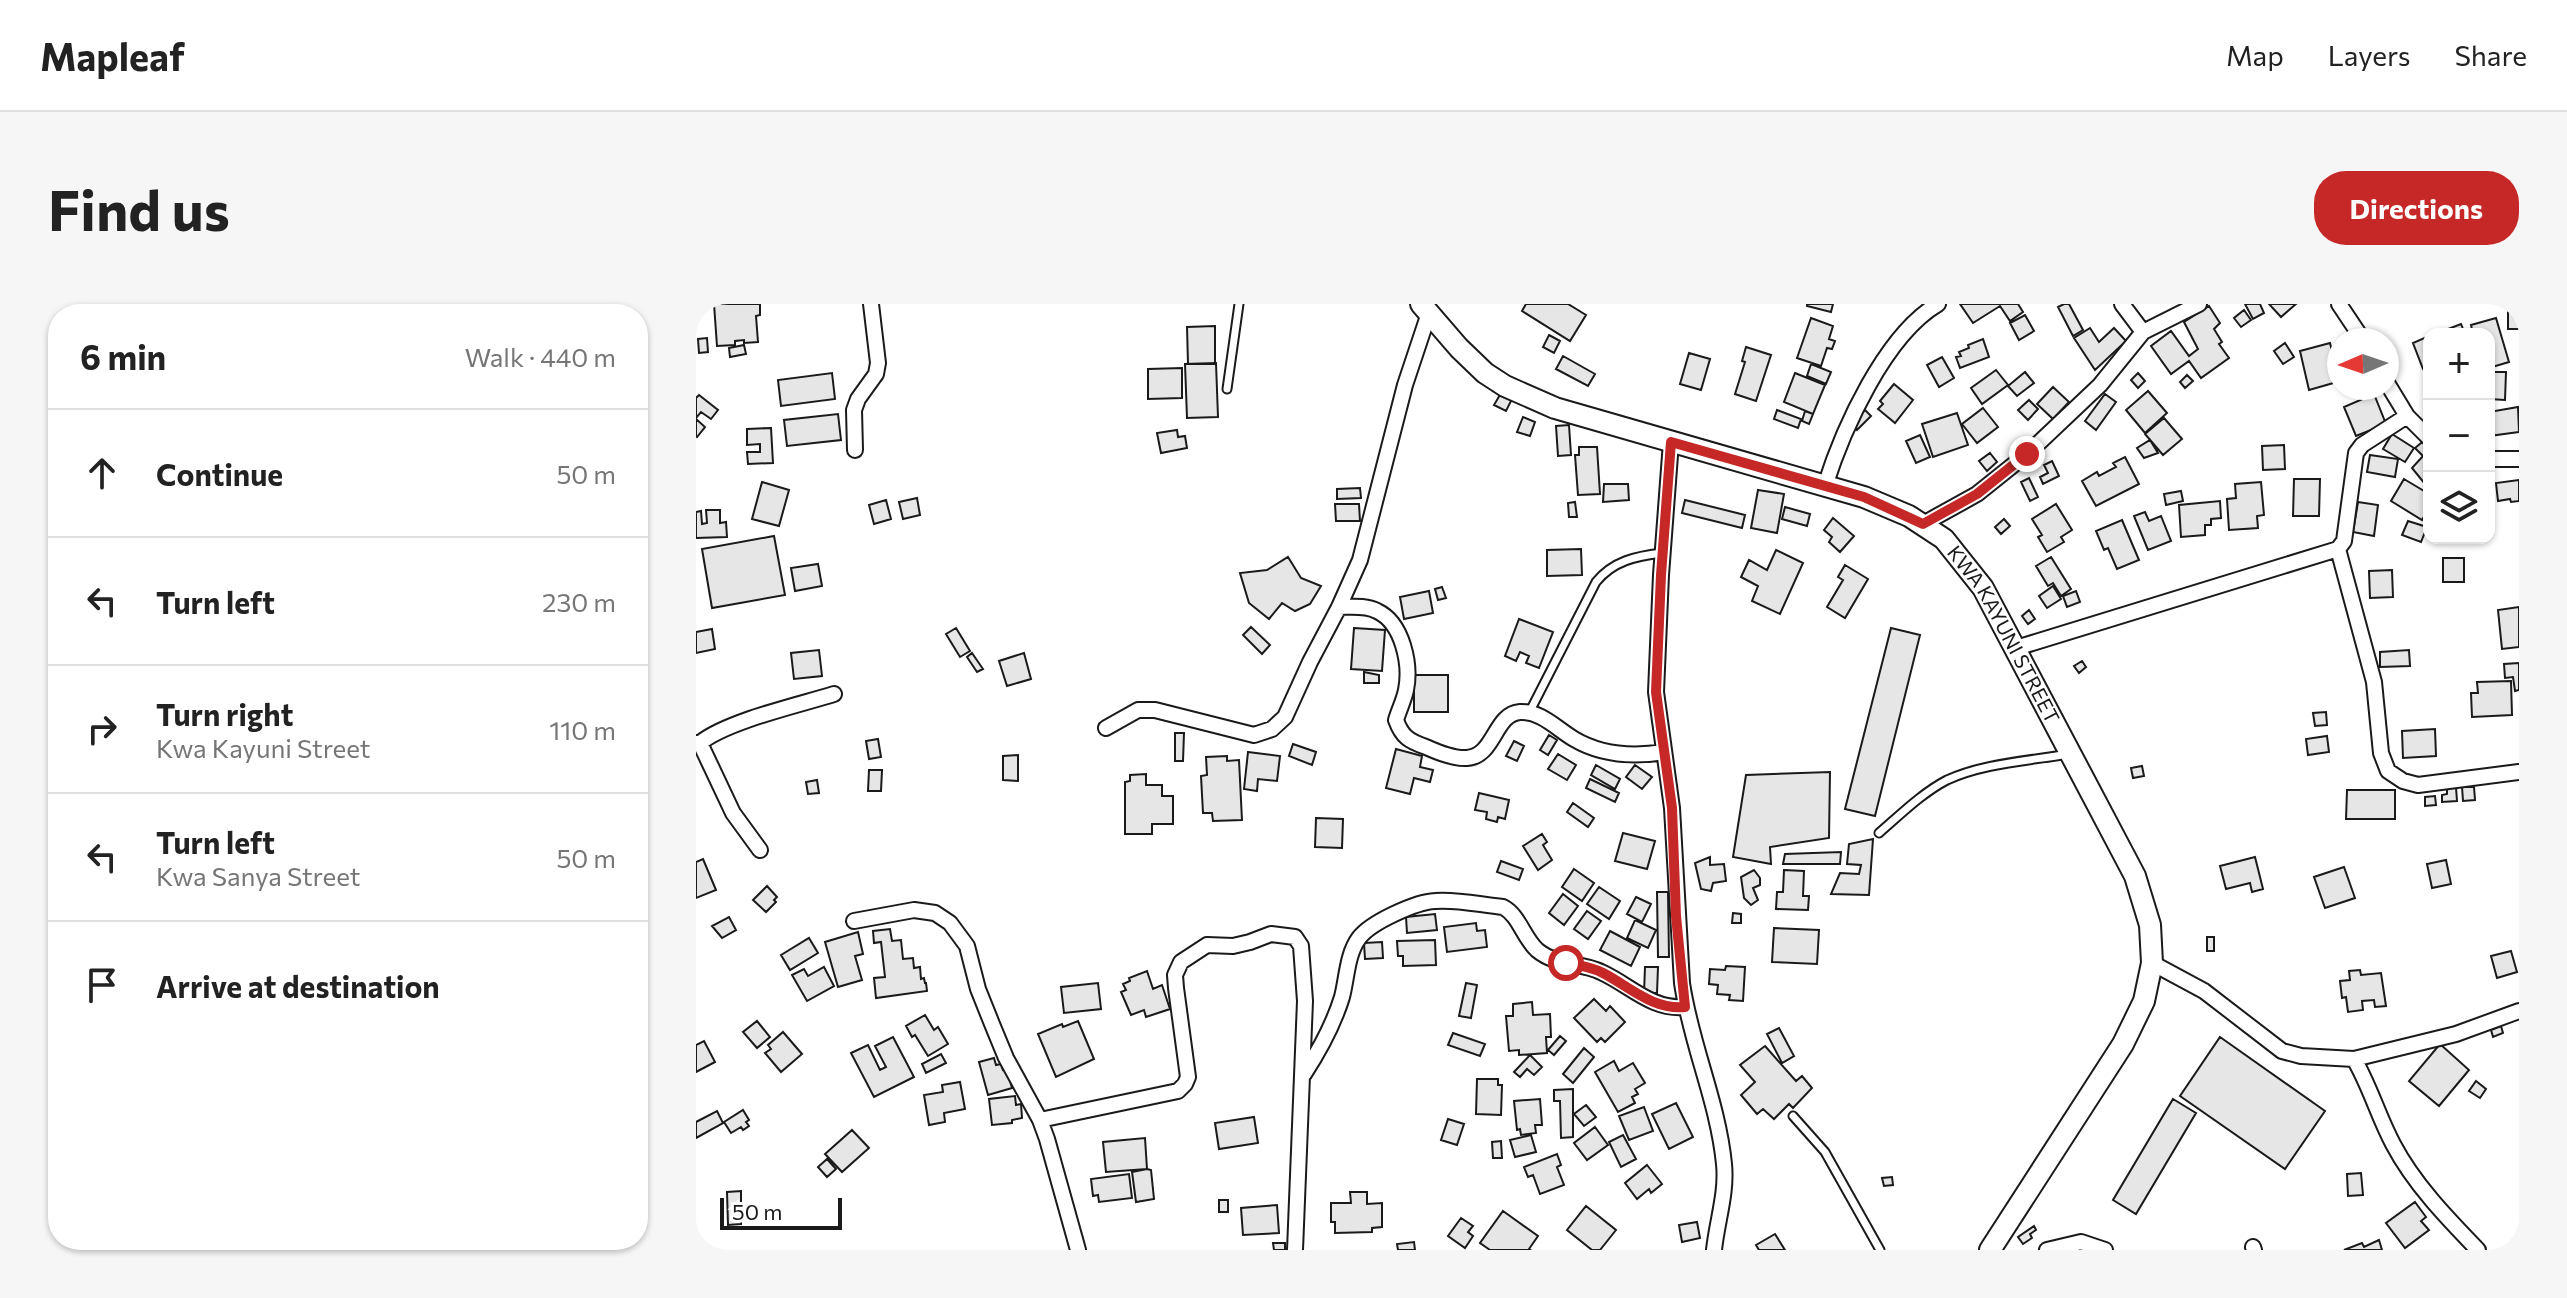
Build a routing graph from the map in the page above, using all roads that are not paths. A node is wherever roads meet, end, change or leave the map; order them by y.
1 (871, 304) edge
2 (1239, 304) edge
3 (1938, 304) edge
4 (2123, 304) edge
5 (2199, 304) edge
6 (2339, 304) edge
7 (1425, 308) edge
8 (2355, 328) edge
9 (2143, 332) junction
10 (1227, 389) dead end
11 (2397, 400) edge
12 (2407, 416) junction
13 (2423, 432) edge
14 (1671, 442) junction
15 (855, 450) dead end
16 (2495, 459) edge
17 (2519, 459) edge
18 (1825, 486) junction
19 (1923, 524) junction
20 (2338, 549) junction
21 (1663, 553) junction
22 (1339, 607) junction
23 (2016, 648) junction
24 (834, 694) dead end
25 (1529, 713) junction
26 (1106, 728) dead end
27 (698, 743) edge
28 (1664, 752) junction
29 (2070, 754) junction
30 (2519, 772) edge
31 (1879, 833) dead end
32 (760, 850) dead end
33 (854, 921) dead end
34 (2152, 963) junction
35 (1685, 1007) junction
36 (2519, 1011) edge
37 (2354, 1059) junction
38 (1303, 1076) junction
39 (1793, 1116) dead end
40 (1040, 1120) junction
41 (1078, 1250) edge
42 (1295, 1250) edge
43 (1714, 1250) edge
44 (1880, 1250) edge
45 (1990, 1250) edge
46 (2047, 1250) edge
47 (2105, 1250) edge
48 (2478, 1250) edge

1 - 15 street
2 - 10 lane
3 - 18 street
4 - 9 street
5 - 9 street
6 - 8 street
7 - 14 street, KWA KAYUNI STREET
7 - 22 street
9 - 19 street
11 - 12 street
12 - 13 street
12 - 20 street
14 - 18 street, KWA KAYUNI STREET
14 - 21 street
16 - 17 street
18 - 19 street, KWA KAYUNI STREET
19 - 23 street, KWA KAYUNI STREET
20 - 23 street
20 - 30 street
21 - 25 lane
21 - 28 street
22 - 25 street
22 - 26 street
23 - 29 street, KWA KAYUNI STREET
24 - 27 street
25 - 28 street
27 - 32 street
28 - 35 street
29 - 31 lane
29 - 34 street, KWA KAYUNI STREET
33 - 40 street
34 - 37 street
34 - 45 street, KWA KAYUNI STREET
35 - 38 street
35 - 43 street
36 - 37 street
37 - 48 street
38 - 40 street
38 - 42 street
39 - 44 lane
40 - 41 street
46 - 47 street

